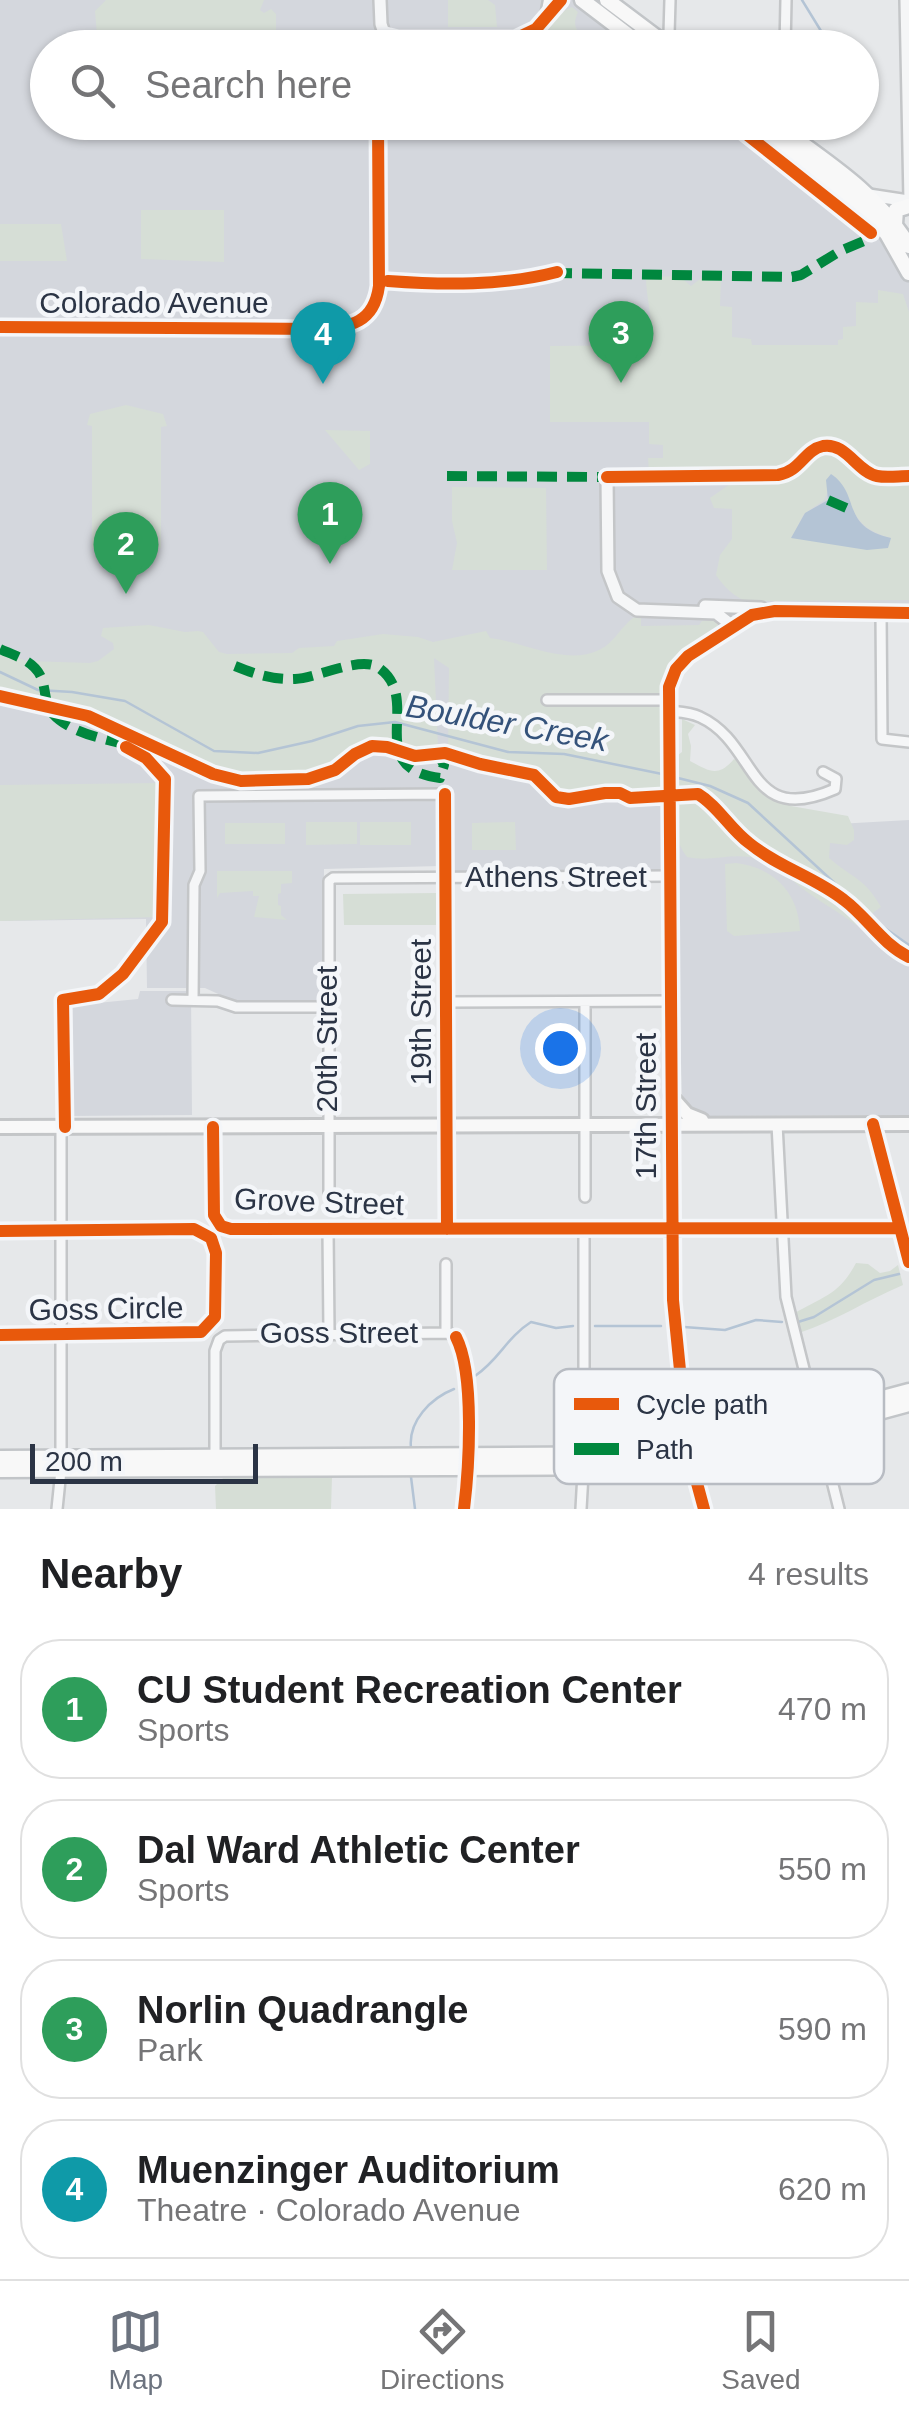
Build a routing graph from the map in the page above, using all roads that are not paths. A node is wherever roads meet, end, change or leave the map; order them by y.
1 (380, 0) edge
2 (582, 0) edge
3 (607, 0) edge
4 (670, 0) edge
5 (786, 0) edge
6 (905, 0) edge
7 (554, 4) edge
8 (381, 30) edge
9 (534, 30) edge
10 (622, 30) edge
11 (645, 30) edge
12 (668, 30) edge
13 (786, 30) edge
14 (378, 140) edge
15 (776, 140) edge
16 (798, 140) edge
17 (852, 196) junction
18 (874, 199) junction
19 (909, 202) edge
20 (895, 224) junction
21 (909, 246) edge
22 (909, 273) edge
23 (0, 328) edge
24 (909, 476) edge
25 (722, 606) junction
26 (679, 610) junction
27 (775, 611) junction
28 (881, 613) junction
29 (909, 613) edge
30 (789, 614) junction
31 (734, 627) junction
32 (547, 700) dead end
33 (669, 706) junction
34 (909, 742) edge
35 (823, 772) dead end
36 (669, 876) junction
37 (446, 878) junction
38 (326, 885) joint
39 (63, 1000) dead end
40 (172, 1000) dead end
41 (193, 1000) junction
42 (447, 1002) junction
43 (585, 1002) junction
44 (671, 1002) junction
45 (328, 1007) junction
46 (671, 1096) junction
47 (724, 1124) junction
48 (777, 1124) junction
49 (873, 1124) junction
50 (909, 1124) edge
51 (584, 1125) junction
52 (671, 1125) junction
53 (446, 1126) junction
54 (63, 1127) junction
55 (213, 1127) junction
56 (328, 1127) junction
57 (0, 1128) edge
58 (328, 1194) dead end
59 (585, 1197) dead end
60 (780, 1228) junction
61 (900, 1228) junction
62 (447, 1229) junction
63 (584, 1229) junction
64 (672, 1229) junction
65 (328, 1230) junction
66 (0, 1231) edge
67 (62, 1232) junction
68 (909, 1262) edge
69 (446, 1264) dead end
70 (210, 1326) joint
71 (329, 1332) junction
72 (0, 1335) edge
73 (62, 1335) junction
74 (451, 1335) junction
75 (583, 1369) edge
76 (680, 1369) edge
77 (803, 1369) edge
78 (909, 1391) edge
79 (884, 1400) edge
80 (909, 1404) edge
81 (884, 1409) edge
82 (0, 1458) edge
83 (470, 1462) junction
84 (554, 1462) edge
85 (215, 1463) junction
86 (61, 1465) junction
87 (0, 1470) edge
88 (582, 1484) edge
89 (697, 1484) edge
90 (831, 1484) edge
91 (57, 1509) edge
92 (464, 1509) edge
93 (581, 1509) edge
94 (704, 1509) edge
95 (838, 1509) edge

1 - 8 street
2 - 10 main road
3 - 11 main road
4 - 12 street
5 - 13 street
6 - 19 street
7 - 9 street
14 - 23 street, Colorado Avenue
15 - 17 main road
16 - 18 main road
17 - 18 main road
17 - 22 main road
18 - 19 street
18 - 20 main road
19 - 20 main road
20 - 21 main road
24 - 26 street
25 - 26 street
25 - 27 street
25 - 31 street
26 - 31 street
27 - 30 street
27 - 31 street
28 - 29 street
28 - 30 street
28 - 34 street
30 - 31 street
31 - 33 street, 17th Street
32 - 33 street
33 - 35 street
33 - 36 street, 17th Street
36 - 37 street, Athens Street
36 - 44 street, 17th Street
37 - 38 street, Athens Street
37 - 41 street, 19th Street
37 - 42 street, 19th Street
38 - 45 street, 20th Street
39 - 54 street
40 - 41 street
41 - 45 street
42 - 43 street
42 - 53 street, 19th Street
43 - 44 street
43 - 51 street
44 - 46 street, 17th Street
45 - 56 street, 20th Street
46 - 47 main road
46 - 52 street, 17th Street
47 - 48 main road
47 - 52 main road
48 - 49 main road
48 - 60 street
49 - 50 main road
49 - 61 street
51 - 52 main road
51 - 53 main road
51 - 59 street
52 - 64 street, 17th Street
53 - 56 main road
53 - 62 street, 19th Street
54 - 55 main road
54 - 57 main road
54 - 67 street
55 - 56 main road
55 - 65 street, Grove Street
56 - 58 street, 20th Street
60 - 61 street, Grove Street
60 - 64 street, Grove Street
60 - 77 street
61 - 68 street
62 - 63 street, Grove Street
62 - 65 street, Grove Street
63 - 64 street, Grove Street
63 - 75 street
64 - 76 street, 17th Street
65 - 71 street
66 - 67 street, Grove Street
67 - 70 street, Grove Street
67 - 73 street
69 - 74 street
70 - 73 street, Goss Circle
71 - 74 street, Goss Street
71 - 85 street, Goss Street
72 - 73 street, Goss Circle
73 - 86 street
74 - 83 street
78 - 79 main road
80 - 81 main road
82 - 86 main road
83 - 84 main road
83 - 85 main road
83 - 92 street
85 - 86 main road
86 - 87 main road
86 - 91 street
88 - 93 street
89 - 94 street, 17th Street
90 - 95 street

